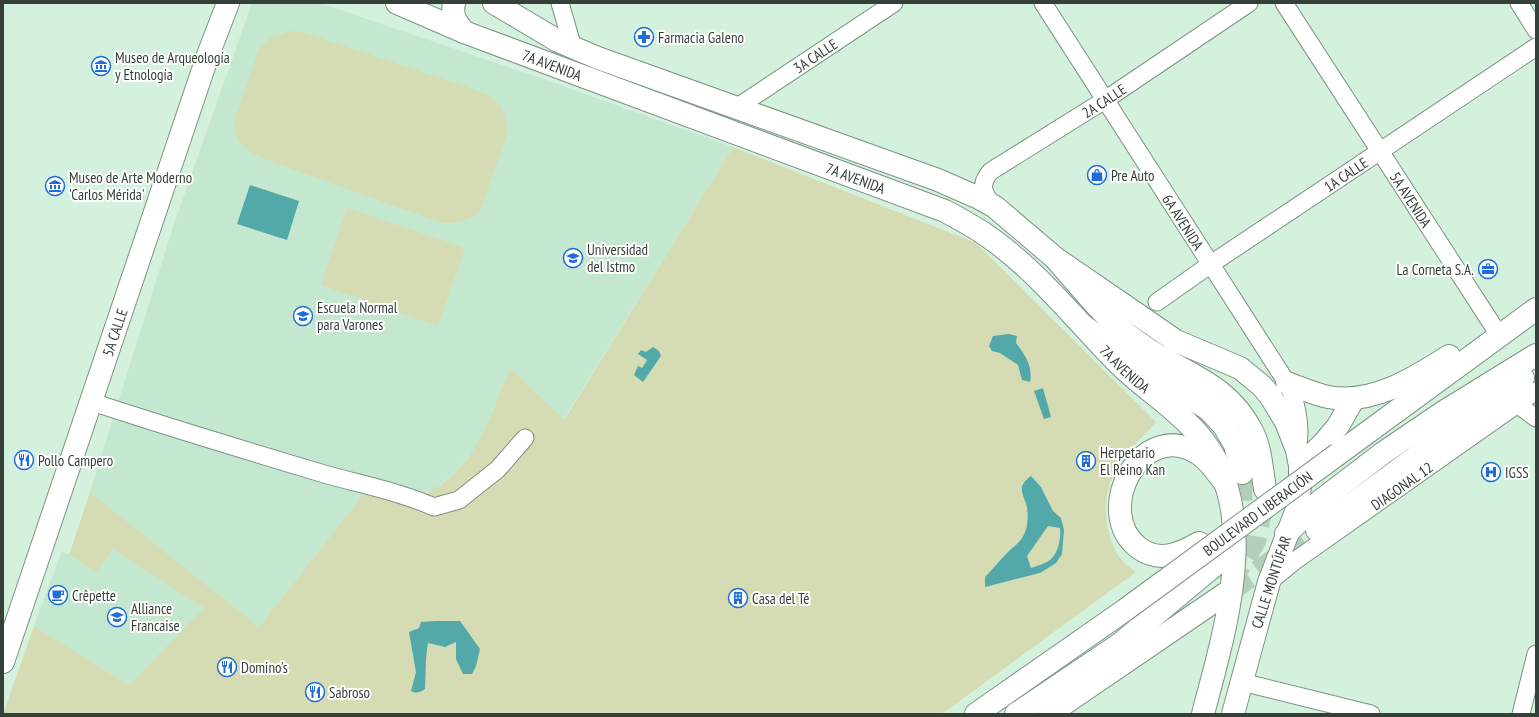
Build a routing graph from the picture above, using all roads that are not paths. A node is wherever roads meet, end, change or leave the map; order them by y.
1 (222, 3) edge
2 (228, 3) edge
3 (397, 3) edge
4 (454, 3) edge
5 (494, 3) edge
6 (560, 3) edge
7 (894, 3) edge
8 (1043, 3) edge
9 (1249, 3) edge
10 (1284, 3) edge
11 (1519, 3) edge
12 (1536, 30) edge
13 (464, 32) junction
14 (573, 48) junction
15 (1536, 48) edge
16 (208, 54) junction
17 (1105, 100) junction
18 (736, 108) junction
19 (1380, 151) junction
20 (994, 207) junction
21 (1054, 258) junction
22 (1211, 264) junction
23 (1157, 302) dead end
24 (1536, 309) edge
25 (1499, 335) junction
26 (1536, 355) edge
27 (1287, 383) junction
28 (1530, 384) edge
29 (1354, 398) junction
30 (92, 402) junction
31 (1517, 404) junction
32 (1536, 418) edge
33 (526, 438) dead end
34 (1343, 450) junction
35 (1298, 458) junction
36 (1234, 478) junction
37 (1265, 490) tunnel mouth
38 (1317, 530) tunnel mouth
39 (1286, 534) junction
40 (1222, 559) dead end
41 (1269, 582) junction
42 (1221, 596) tunnel mouth
43 (1536, 654) edge
44 (3, 662) edge
45 (1242, 682) junction
46 (976, 714) edge
47 (1016, 714) edge
48 (1049, 714) edge
49 (1203, 714) edge
50 (1233, 714) edge
51 (1372, 714) edge
52 (1521, 714) edge

1 - 16 main road
2 - 16 main road, 5A CALLE
3 - 13 main road, 7A AVENIDA
4 - 13 main road
5 - 14 main road, 7A AVENIDA
6 - 14 street
7 - 18 street, 3A CALLE
8 - 17 street, 6A AVENIDA
9 - 17 street, 2A CALLE
10 - 19 street, 5A AVENIDA
11 - 12 street
13 - 36 main road, 7A AVENIDA
14 - 18 main road, 7A AVENIDA
15 - 19 street, 1A CALLE
16 - 30 main road, 5A CALLE
17 - 20 street, 2A CALLE
17 - 22 street, 6A AVENIDA
18 - 20 main road, 7A AVENIDA
19 - 22 street, 1A CALLE
19 - 25 street, 5A AVENIDA
20 - 21 main road, 7A AVENIDA
21 - 35 main road, 7A AVENIDA
21 - 37 main road
22 - 23 street, 1A CALLE
22 - 27 street, 6A AVENIDA
24 - 25 main road, BOULEVARD LIBERACIÓN
25 - 29 main road
25 - 34 main road, BOULEVARD LIBERACIÓN
26 - 39 main road
27 - 29 main road
27 - 35 street, 6A AVENIDA
28 - 31 street, DIAGONAL 12
28 - 38 main road
29 - 35 main road
30 - 33 street
30 - 44 main road, 5A CALLE
31 - 32 street
31 - 41 street, DIAGONAL 12
34 - 36 main road
34 - 46 main road, BOULEVARD LIBERACIÓN, bridge
35 - 39 main road, CALLE MONTÚFAR
36 - 49 main road, CALLE MONTÚFAR
39 - 41 main road, CALLE MONTÚFAR
40 - 47 main road
41 - 45 main road, CALLE MONTÚFAR
42 - 48 main road
43 - 52 street
45 - 50 main road, CALLE MONTÚFAR
45 - 51 street

